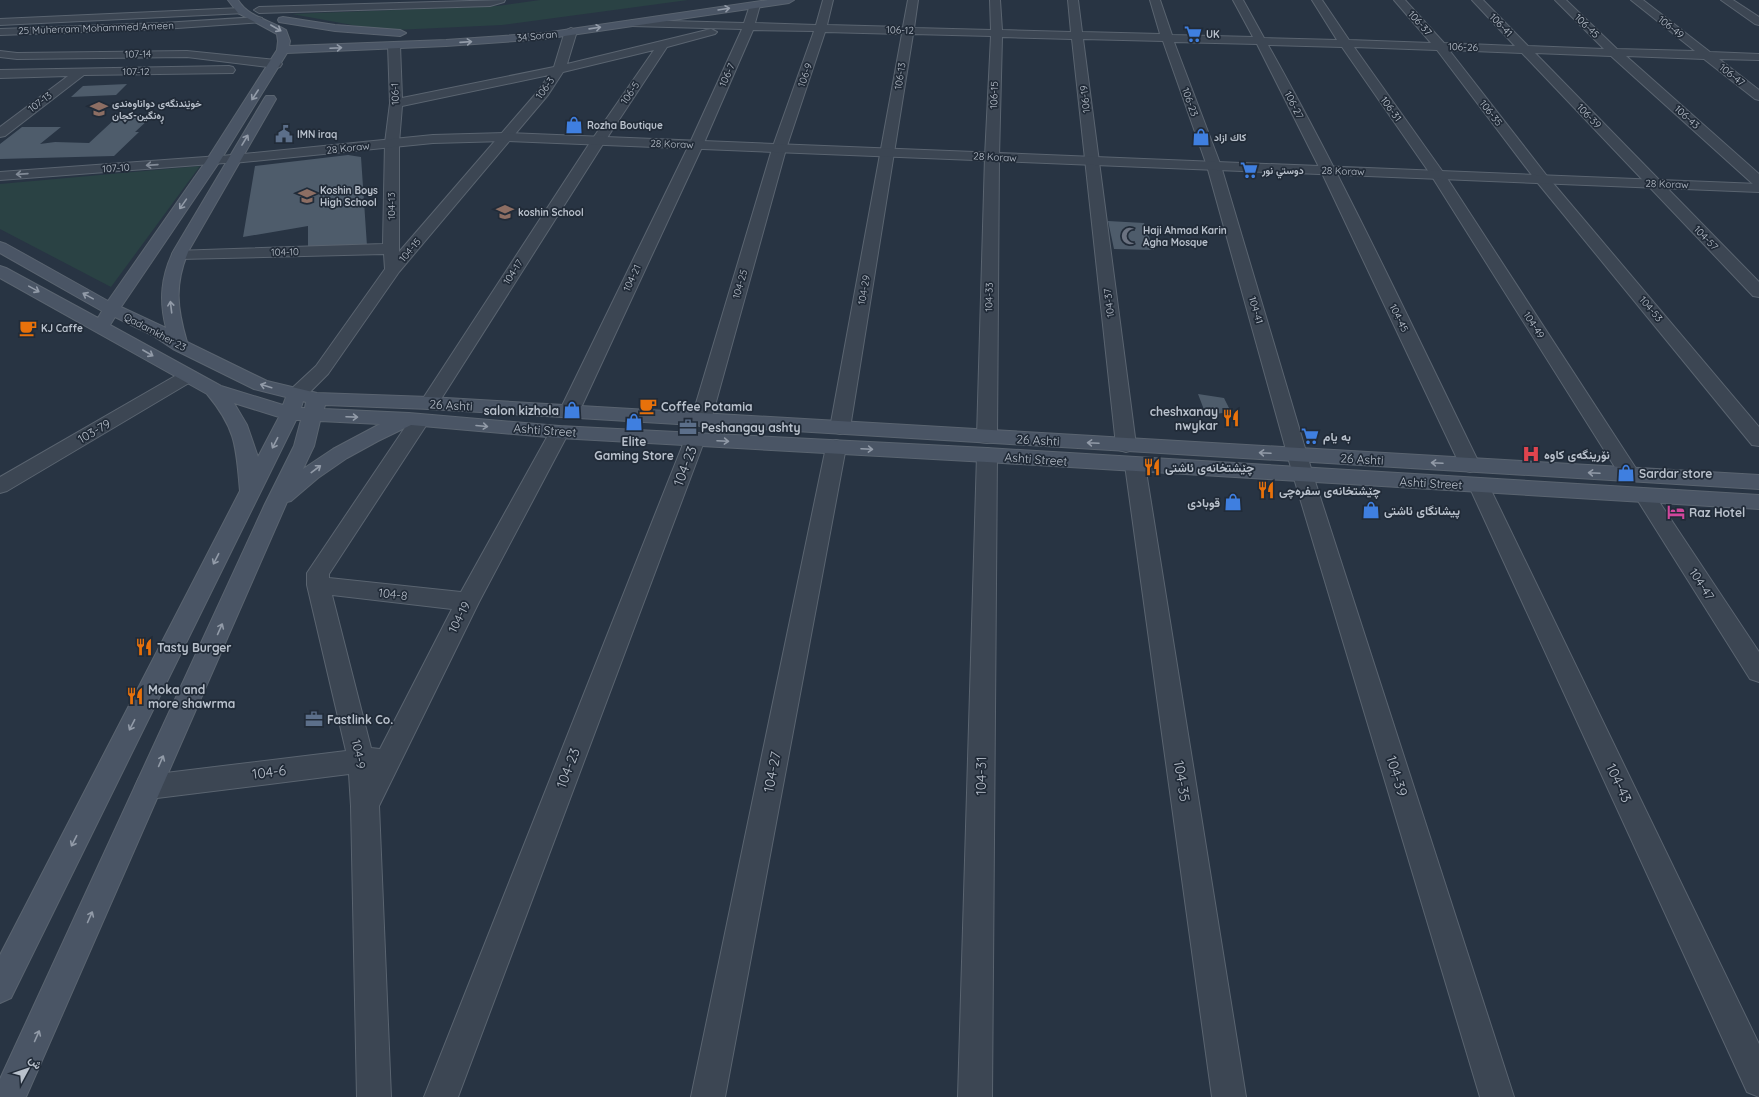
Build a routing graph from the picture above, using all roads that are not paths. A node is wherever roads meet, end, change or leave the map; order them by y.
1 (233, 0) edge
2 (250, 0) edge
3 (724, 0) edge
4 (789, 0) edge
5 (828, 0) edge
6 (913, 0) edge
7 (995, 0) edge
8 (1073, 0) edge
9 (1155, 0) edge
10 (1238, 0) edge
11 (1317, 0) edge
12 (1399, 0) edge
13 (1477, 0) edge
14 (1560, 0) edge
15 (1636, 0) edge
16 (1726, 0) edge
17 (499, 1) edge
18 (755, 5) junction
19 (241, 11) junction
20 (258, 15) junction
21 (282, 20) junction
22 (0, 22) edge
23 (1759, 22) edge
24 (191, 23) junction
25 (632, 23) junction
26 (535, 26) dead end
27 (733, 26) junction
28 (749, 26) junction
29 (569, 27) junction
30 (821, 28) junction
31 (0, 29) edge
32 (908, 31) junction
33 (0, 32) edge
34 (421, 33) junction
35 (997, 33) junction
36 (1078, 35) junction
37 (1167, 38) junction
38 (301, 41) junction
39 (1261, 41) junction
40 (1344, 43) junction
41 (394, 45) junction
42 (663, 45) junction
43 (284, 46) junction
44 (1440, 46) junction
45 (1524, 49) junction
46 (1614, 52) junction
47 (0, 54) edge
48 (1706, 55) junction
49 (17, 56) junction
50 (1759, 57) edge
51 (0, 68) edge
52 (559, 69) junction
53 (81, 72) junction
54 (277, 73) junction
55 (0, 74) edge
56 (1759, 96) edge
57 (396, 103) junction
58 (0, 133) edge
59 (505, 137) junction
60 (598, 141) junction
61 (392, 143) junction
62 (696, 145) junction
63 (779, 149) junction
64 (888, 153) junction
65 (992, 157) junction
66 (233, 159) junction
67 (213, 161) junction
68 (1092, 162) junction
69 (1214, 166) junction
70 (1327, 170) junction
71 (1438, 175) junction
72 (0, 176) edge
73 (1542, 179) junction
74 (1759, 182) edge
75 (1653, 183) junction
76 (1759, 188) edge
77 (0, 247) edge
78 (391, 249) junction
79 (180, 254) junction
80 (0, 270) edge
81 (394, 270) junction
82 (1759, 292) edge
83 (111, 309) junction
84 (103, 327) junction
85 (179, 345) junction
86 (188, 376) junction
87 (214, 390) junction
88 (304, 405) junction
89 (419, 414) junction
90 (564, 422) junction
91 (698, 429) junction
92 (838, 438) junction
93 (1759, 440) edge
94 (987, 446) junction
95 (1130, 455) junction
96 (1300, 465) junction
97 (1630, 475) junction
98 (1475, 476) junction
99 (1759, 482) edge
100 (0, 486) edge
101 (250, 492) junction
102 (1644, 496) junction
103 (1759, 502) edge
104 (276, 504) junction
105 (318, 585) junction
106 (467, 602) junction
107 (1759, 672) edge
108 (389, 757) junction
109 (362, 760) junction
110 (149, 787) junction
111 (365, 806) junction
112 (0, 987) edge
113 (1759, 1080) edge
114 (9, 1097) edge
115 (374, 1097) edge
116 (440, 1097) edge
117 (708, 1097) edge
118 (975, 1097) edge
119 (1229, 1097) edge
120 (1497, 1097) edge

1 - 19 main road
2 - 20 main road
3 - 29 main road, 34 Soran
4 - 18 main road, 34 Soran
5 - 30 street, 106-9
6 - 32 street, 106-13
7 - 35 street, 106-15
8 - 36 street, 106-19
9 - 37 street, 106-23
10 - 39 street, 106-27
11 - 40 street, 106-31
12 - 44 street, 106-37
13 - 45 street, 106-41
14 - 46 street, 106-45
15 - 48 street, 106-49
16 - 23 street
17 - 20 street, 25 Muherram Mohammed Ameen
25 -> 18 main road, 34 Soran
18 - 28 street, 106-7
19 - 20 main road
19 - 22 street
20 - 21 main road
20 - 24 street, 25 Muherram Mohammed Ameen
20 -> 43 main road
21 - 34 main road
21 - 38 main road
24 - 31 street, 25 Muherram Mohammed Ameen
24 - 33 street, 25 Muherram Mohammed Ameen
25 - 27 street, 106-12
29 -> 25 main road, 34 Soran
26 - 34 main road, 34 Soran
27 - 28 street, 106-12
27 - 42 street
28 - 30 street, 106-12
28 - 62 street, 106-7
41 -> 29 main road, 34 Soran
29 - 52 street, 106-3
30 - 32 street, 106-12
30 - 63 street, 106-9
32 - 35 street, 106-12
32 - 64 street, 106-13
34 - 38 main road, 34 Soran
35 - 36 street, 106-12
35 - 65 street, 106-15
36 - 37 street, 106-12
36 - 68 street, 106-19
37 - 39 street, 106-26
37 - 69 street, 106-23
38 -> 41 main road, 34 Soran
38 - 43 main road, 34 Soran
38 - 54 main road
39 - 40 street, 106-26
39 - 70 street, 106-27
40 - 44 street, 106-26
40 - 71 street, 106-31
41 - 57 street, 106-1
42 - 52 street
42 - 60 street, 106-5
43 - 54 main road
44 - 45 street, 106-26
44 - 73 street, 106-35
45 - 46 street, 106-26
45 - 75 street, 106-39
46 - 48 street, 106-26
46 - 74 street, 106-43
47 - 49 street, 107-14
48 - 50 street, 106-26
48 - 56 street, 106-47
49 - 51 street
49 - 54 street, 107-14
52 - 57 street
52 - 59 street, 106-3
53 - 54 street, 107-12
53 - 55 street, 107-12
53 - 58 street, 107-13
66 -> 54 main road
54 -> 67 main road
57 - 61 street, 106-1
59 - 60 street, 28 Koraw
59 - 61 street, 28 Koraw
59 - 81 street, 104-15
60 - 62 street, 28 Koraw
60 - 89 street, 104-17
61 - 66 street, 28 Koraw
61 - 78 street, 104-13
62 - 63 street, 28 Koraw
62 - 90 street, 104-21
63 - 64 street, 28 Koraw
63 - 91 street, 104-25
64 - 65 street, 28 Koraw
64 - 92 street, 104-29
65 - 68 street, 28 Koraw
65 - 94 street, 104-33
66 - 67 street, 107-10
66 - 79 main road
67 -> 72 street, 107-10
67 -> 83 main road
68 - 69 street, 28 Koraw
68 - 95 street, 104-37
69 - 70 street, 28 Koraw
69 - 96 street, 104-41
70 - 71 street, 28 Koraw
70 - 98 street, 104-45
71 - 73 street, 28 Koraw
71 - 97 street, 104-49
73 - 75 street, 28 Koraw
73 - 93 street, 104-53
75 - 76 street, 28 Koraw
75 - 82 street, 104-57
83 -> 77 main road, Qadamkher 23
78 - 79 street, 104-10
78 - 81 street, 104-13
85 -> 79 main road
80 -> 84 main road, Qadamkher 23
81 - 88 street, 104-15
83 - 84 main road
83 - 85 main road, Qadamkher 23
84 -> 86 main road, Qadamkher 23
88 -> 85 main road, Qadamkher 23
86 - 87 main road, Qadamkher 23
86 - 100 street, 103-79
87 - 88 main road, Qadamkher 23
87 - 101 main road
88 - 89 main road, Ashti Street
88 -> 101 main road
88 - 104 main road
89 - 90 main road, Ashti Street
104 -> 89 main road
89 - 105 street, 104-9
90 - 91 main road, Ashti Street
90 - 106 street, 104-19
91 - 92 main road, Ashti Street
91 - 116 street, 104-23
92 - 94 main road, Ashti Street
92 - 117 street, 104-27
94 - 95 main road, Ashti Street
94 - 118 street, 104-31
95 - 96 main road, Ashti Street
95 - 119 street, 104-35
96 - 98 main road, Ashti Street
96 - 120 street, 104-39
97 -> 98 main road
97 - 99 main road
98 - 102 main road, Ashti Street
98 - 113 street, 104-43
101 -> 112 main road
102 - 103 main road, Ashti Street
102 - 107 street, 104-47
110 -> 104 main road
105 - 106 street, 104-8
105 - 109 street, 104-9
106 - 108 street, 104-19
108 - 109 street, 104-6
108 - 111 street, 104-19
109 - 110 street, 104-6
109 - 111 street, 104-9
114 -> 110 main road
111 - 115 street, 104-9

